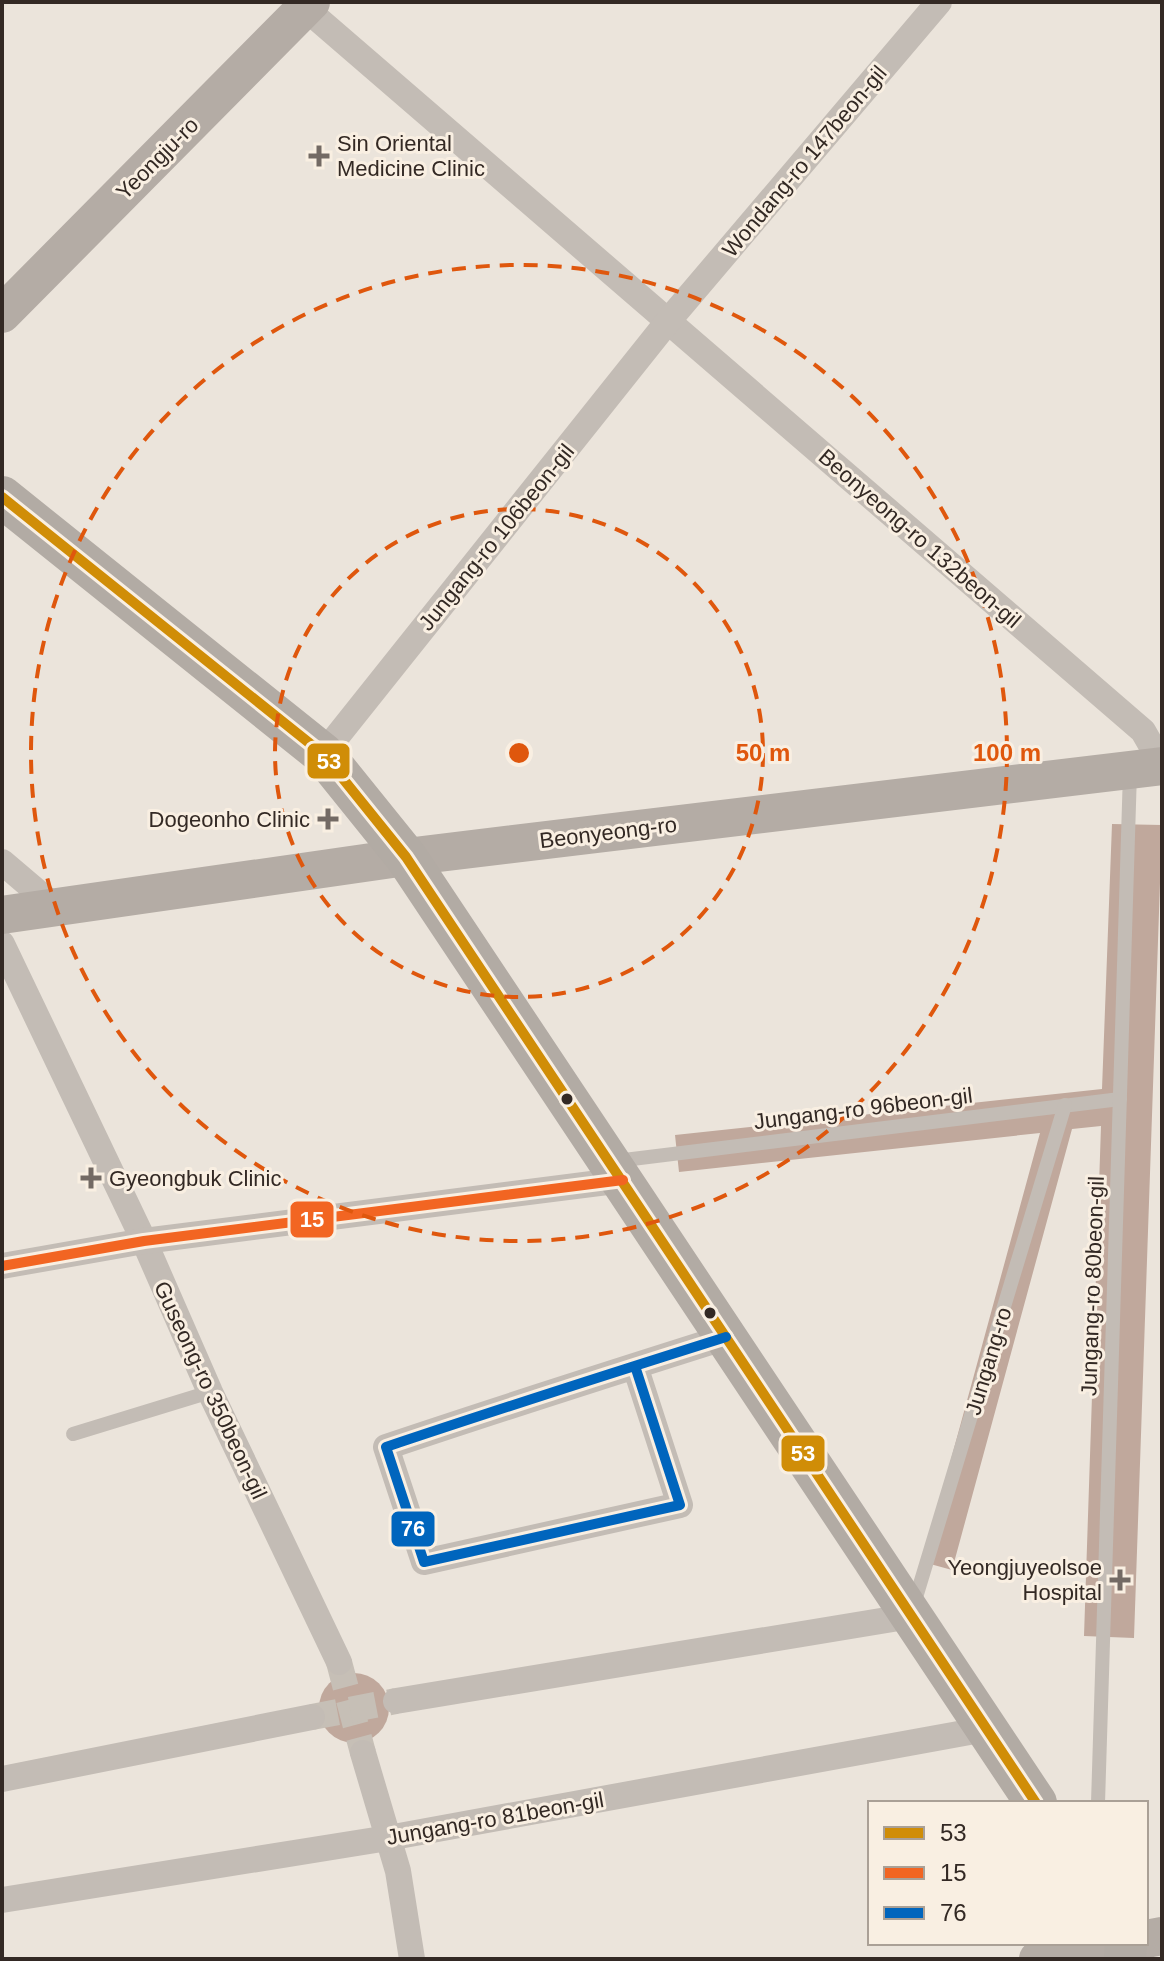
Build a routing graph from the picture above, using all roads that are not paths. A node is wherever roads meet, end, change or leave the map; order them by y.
1 (939, 2) edge
2 (305, 4) edge
3 (2, 314) edge
4 (669, 320) junction
5 (2, 497) edge
6 (323, 754) junction
7 (1151, 766) edge
8 (406, 857) junction
9 (2, 862) edge
10 (55, 907) junction
11 (2, 915) edge
12 (2, 944) edge
13 (1120, 1099) junction
14 (1065, 1105) junction
15 (617, 1171) junction
16 (144, 1241) junction
17 (2, 1266) edge
18 (726, 1337) junction
19 (635, 1366) junction
20 (210, 1392) junction
21 (73, 1434) dead end
22 (911, 1616) junction
23 (339, 1662) tunnel mouth
24 (396, 1701) tunnel mouth
25 (312, 1717) tunnel mouth
26 (986, 1729) junction
27 (363, 1753) tunnel mouth
28 (2, 1779) edge
29 (1035, 1801) edge
30 (1098, 1801) edge
31 (388, 1838) junction
32 (2, 1900) edge
33 (1115, 1945) edge
34 (412, 1959) edge
35 (1038, 1959) edge

1 - 4 street, Wondang-ro 147beon-gil
2 - 3 street, Yeongju-ro
2 - 4 street, Beonyeong-ro 132beon-gil
4 - 6 street, Jungang-ro 106beon-gil
4 - 7 street, Beonyeong-ro 132beon-gil
5 - 6 main road
6 - 8 main road
7 - 8 street, Beonyeong-ro
7 - 13 lane, Jungang-ro 80beon-gil
8 - 10 street, Beonyeong-ro
8 - 15 main road
9 - 10 street
10 - 11 street, Beonyeong-ro
12 - 16 street, Guseong-ro 350beon-gil
13 - 14 lane, Jungang-ro 96beon-gil
13 - 30 lane, Jungang-ro 80beon-gil
14 - 15 lane, Jungang-ro 96beon-gil
14 - 22 lane, Jungang-ro
15 - 16 street
15 - 18 main road
16 - 17 street
16 - 20 street, Guseong-ro 350beon-gil
18 - 19 street
18 - 22 main road
19 - 19 street
20 - 21 lane
20 - 23 street, Guseong-ro 350beon-gil
22 - 24 street
22 - 26 main road
25 - 28 street
26 - 29 main road
26 - 31 street, Jungang-ro 81beon-gil
27 - 31 street
31 - 32 street, Jungang-ro 81beon-gil
31 - 34 street
33 - 35 street

